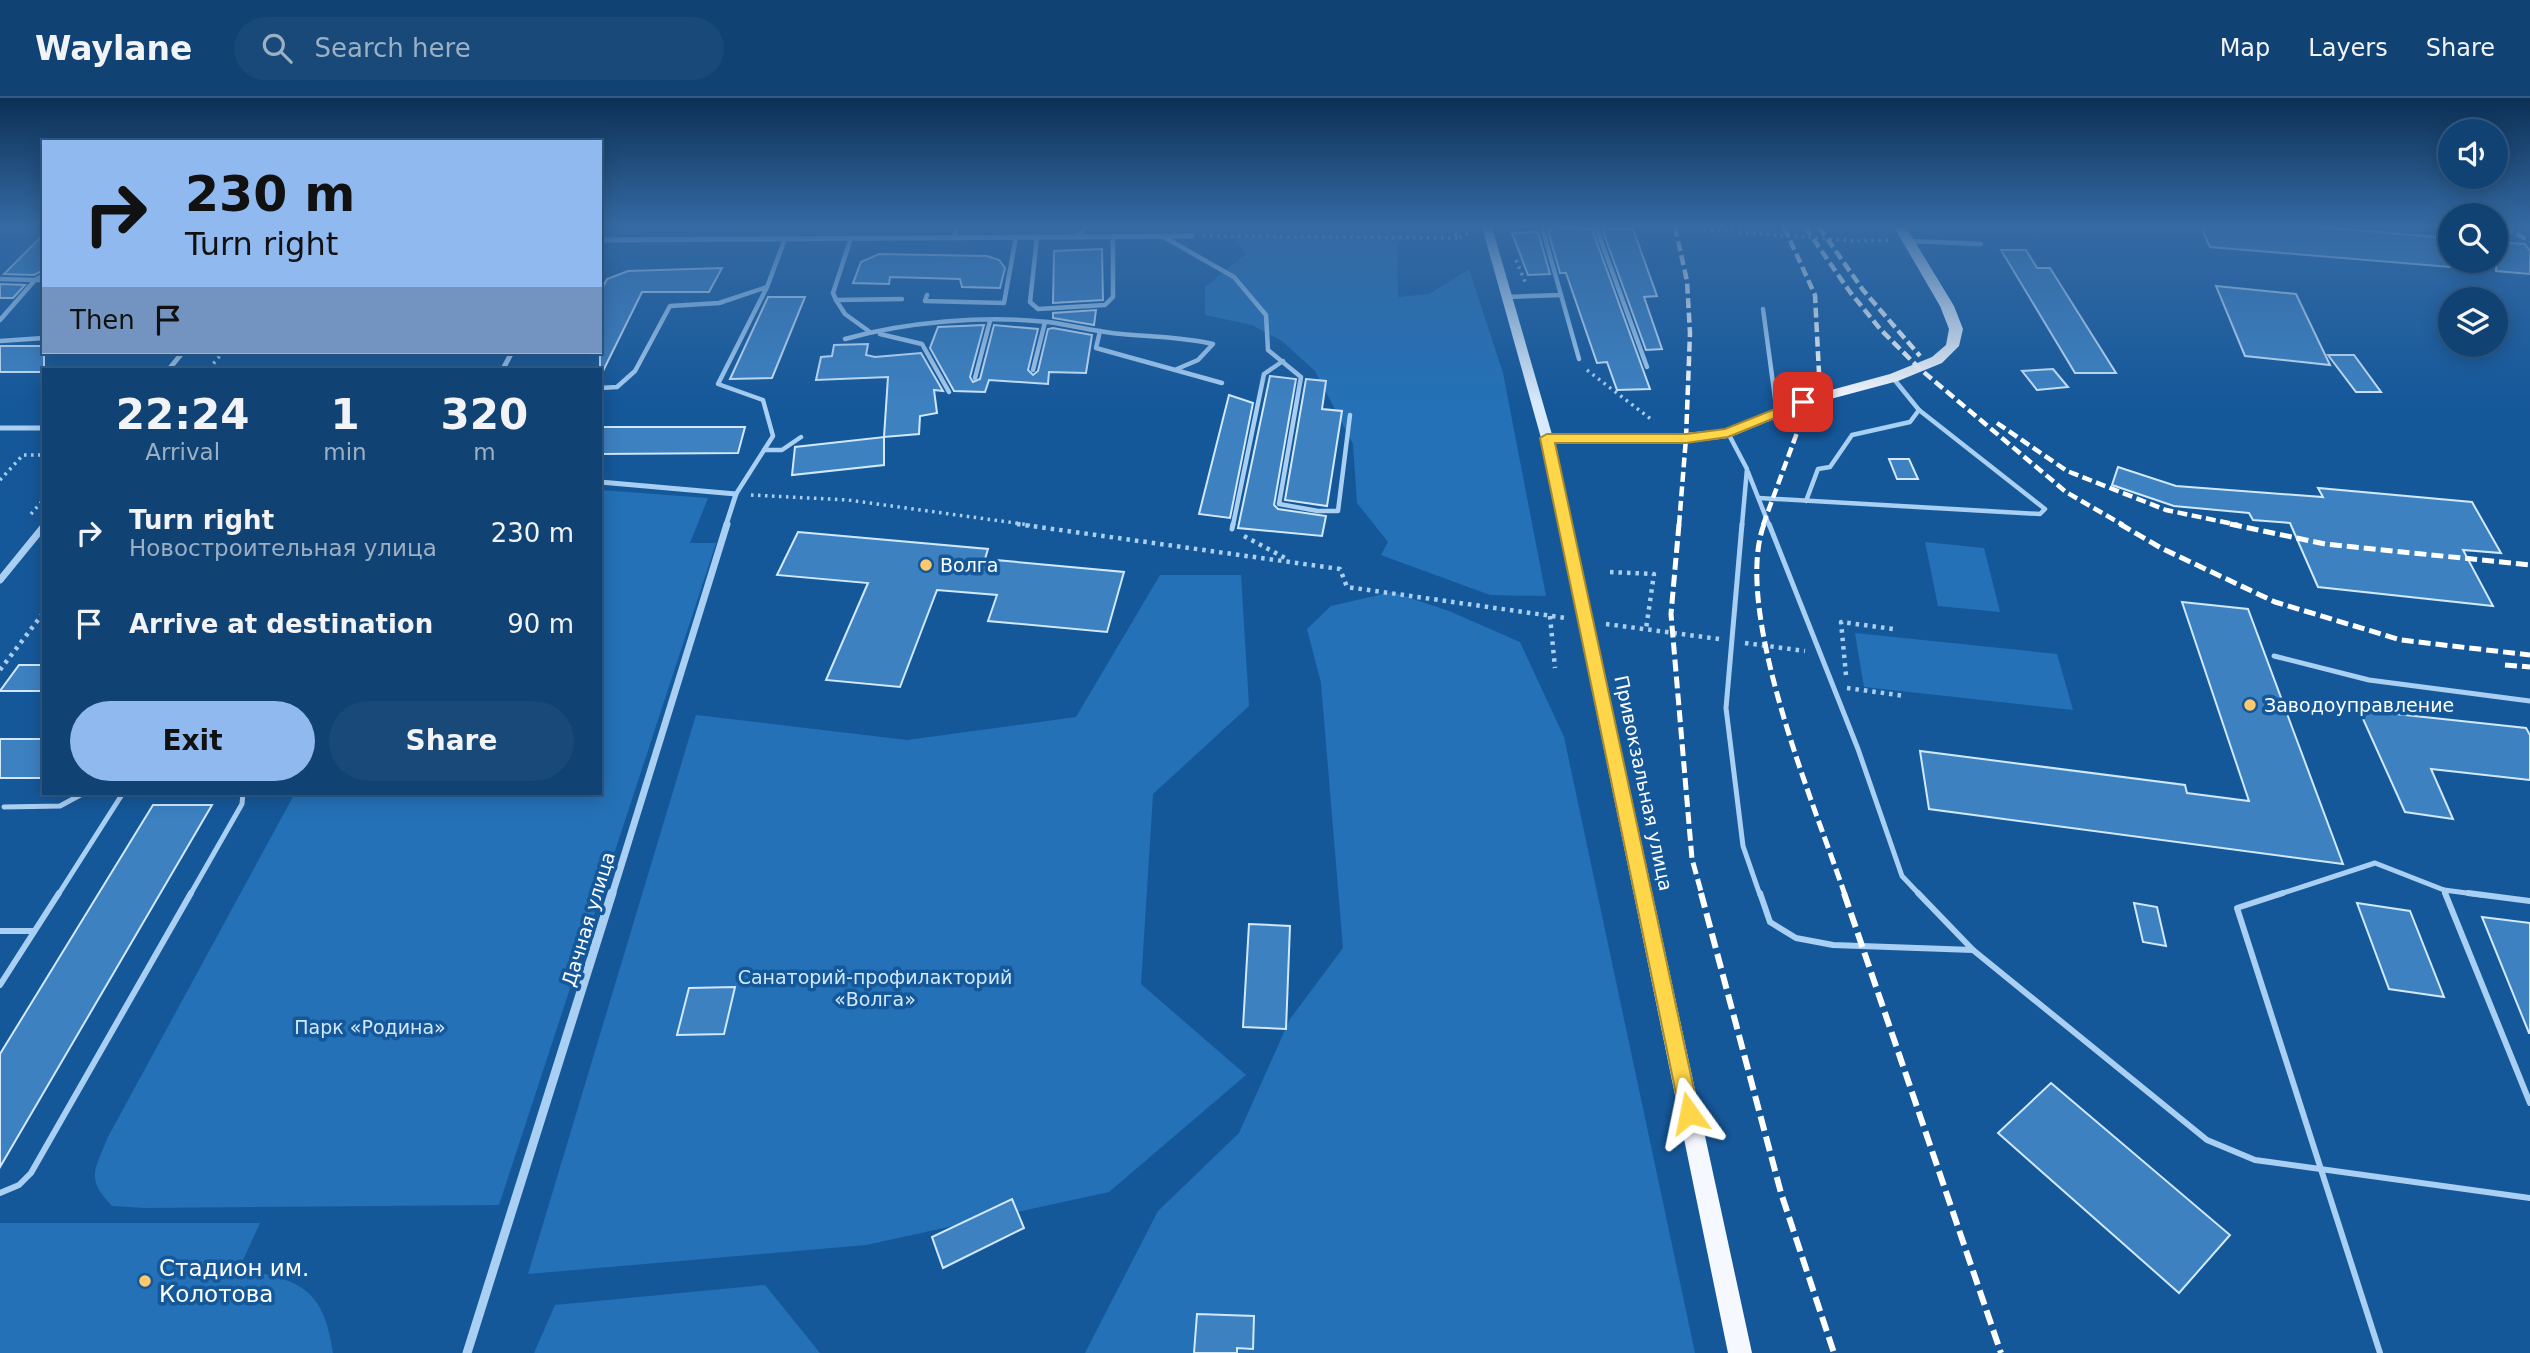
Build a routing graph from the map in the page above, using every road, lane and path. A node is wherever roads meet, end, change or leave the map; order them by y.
1 (30, 286) edge
2 (835, 286) edge
3 (1007, 286) edge
4 (1032, 286) edge
5 (1113, 286) edge
6 (1241, 286) edge
7 (1503, 286) edge
8 (1558, 286) edge
9 (1617, 286) edge
10 (1935, 286) edge
11 (767, 287) joint
12 (927, 295) dead end
13 (1561, 295) junction
14 (1506, 297) junction
15 (902, 299) dead end
16 (836, 300) junction
17 (1763, 309) dead end
18 (0, 320) edge
19 (990, 321) junction
20 (1045, 322) junction
21 (1100, 331) junction
22 (870, 332) junction
23 (42, 338) edge
24 (845, 339) dead end
25 (0, 341) edge
26 (181, 354) edge
27 (221, 354) edge
28 (1579, 359) dead end
29 (1283, 361) junction
30 (170, 368) edge
31 (210, 368) edge
32 (1647, 368) dead end
33 (1177, 369) junction
34 (1033, 370) dead end
35 (975, 377) dead end
36 (1893, 379) junction
37 (1222, 383) dead end
38 (602, 388) edge
39 (949, 393) dead end
40 (1919, 410) junction
41 (1777, 413) junction
42 (1350, 415) dead end
43 (0, 428) edge
44 (42, 428) edge
45 (1728, 433) junction
46 (801, 438) dead end
47 (1547, 438) junction
48 (764, 450) junction
49 (42, 455) edge
50 (1747, 469) junction
51 (0, 480) edge
52 (602, 482) edge
53 (736, 494) junction
54 (1759, 498) junction
55 (1806, 501) junction
56 (42, 528) edge
57 (1232, 529) joint
58 (1293, 562) junction
59 (1610, 572) dead end
60 (0, 580) edge
61 (42, 615) edge
62 (1550, 616) junction
63 (1577, 620) dead end
64 (1605, 624) dead end
65 (1646, 629) junction
66 (1893, 629) dead end
67 (1725, 640) dead end
68 (1738, 642) dead end
69 (1818, 653) dead end
70 (1831, 655) dead end
71 (1844, 656) junction
72 (2274, 656) dead end
73 (1555, 668) dead end
74 (0, 670) edge
75 (1905, 696) dead end
76 (2530, 701) edge
77 (80, 795) edge
78 (122, 795) edge
79 (243, 795) edge
80 (1, 808) edge
81 (2444, 890) junction
82 (2530, 901) edge
83 (0, 931) edge
84 (34, 931) junction
85 (1973, 950) junction
86 (0, 985) edge
87 (2530, 1103) edge
88 (2320, 1171) junction
89 (0, 1193) edge
90 (2530, 1198) edge
91 (467, 1353) edge
92 (1740, 1353) edge
93 (2380, 1353) edge

1 - 18 lane
2 - 16 lane
3 - 12 lane
4 - 5 lane
6 - 29 lane
7 - 14 main road, Привокзальная улица
8 - 13 lane
9 - 32 lane
10 - 36 main road
11 - 38 lane
11 - 48 lane
13 - 14 lane
13 - 28 lane
14 - 47 main road, Привокзальная улица
15 - 16 lane
16 - 22 lane
17 - 41 lane
19 - 20 lane
19 - 22 lane
19 - 35 lane
20 - 21 lane
20 - 34 lane
21 - 33 lane
21 - 33 lane
22 - 24 lane
22 - 39 lane
23 - 25 lane
26 - 30 street
27 - 31 path
29 - 42 lane
29 - 57 lane
33 - 37 lane
36 - 40 lane
36 - 41 main road
40 - 55 lane
40 - 55 lane
41 - 45 main road
43 - 44 street
45 - 47 main road
45 - 50 lane
46 - 48 lane
47 - 92 main road, Привокзальная улица
48 - 53 lane
49 - 51 path
50 - 54 lane
50 - 85 lane
52 - 53 street
53 - 58 path
53 - 91 street, Дачная улица
54 - 55 lane
54 - 85 lane
56 - 60 street
57 - 58 path
58 - 62 path
59 - 65 path
61 - 74 path
62 - 63 path
62 - 73 path
64 - 65 path
65 - 67 path
66 - 71 path
68 - 69 path
70 - 71 path
71 - 75 path
72 - 76 lane
77 - 80 lane
78 - 84 lane
79 - 89 lane
81 - 82 lane
81 - 87 lane
81 - 88 lane
83 - 84 lane
84 - 86 lane
85 - 88 lane
88 - 90 lane
88 - 93 lane

